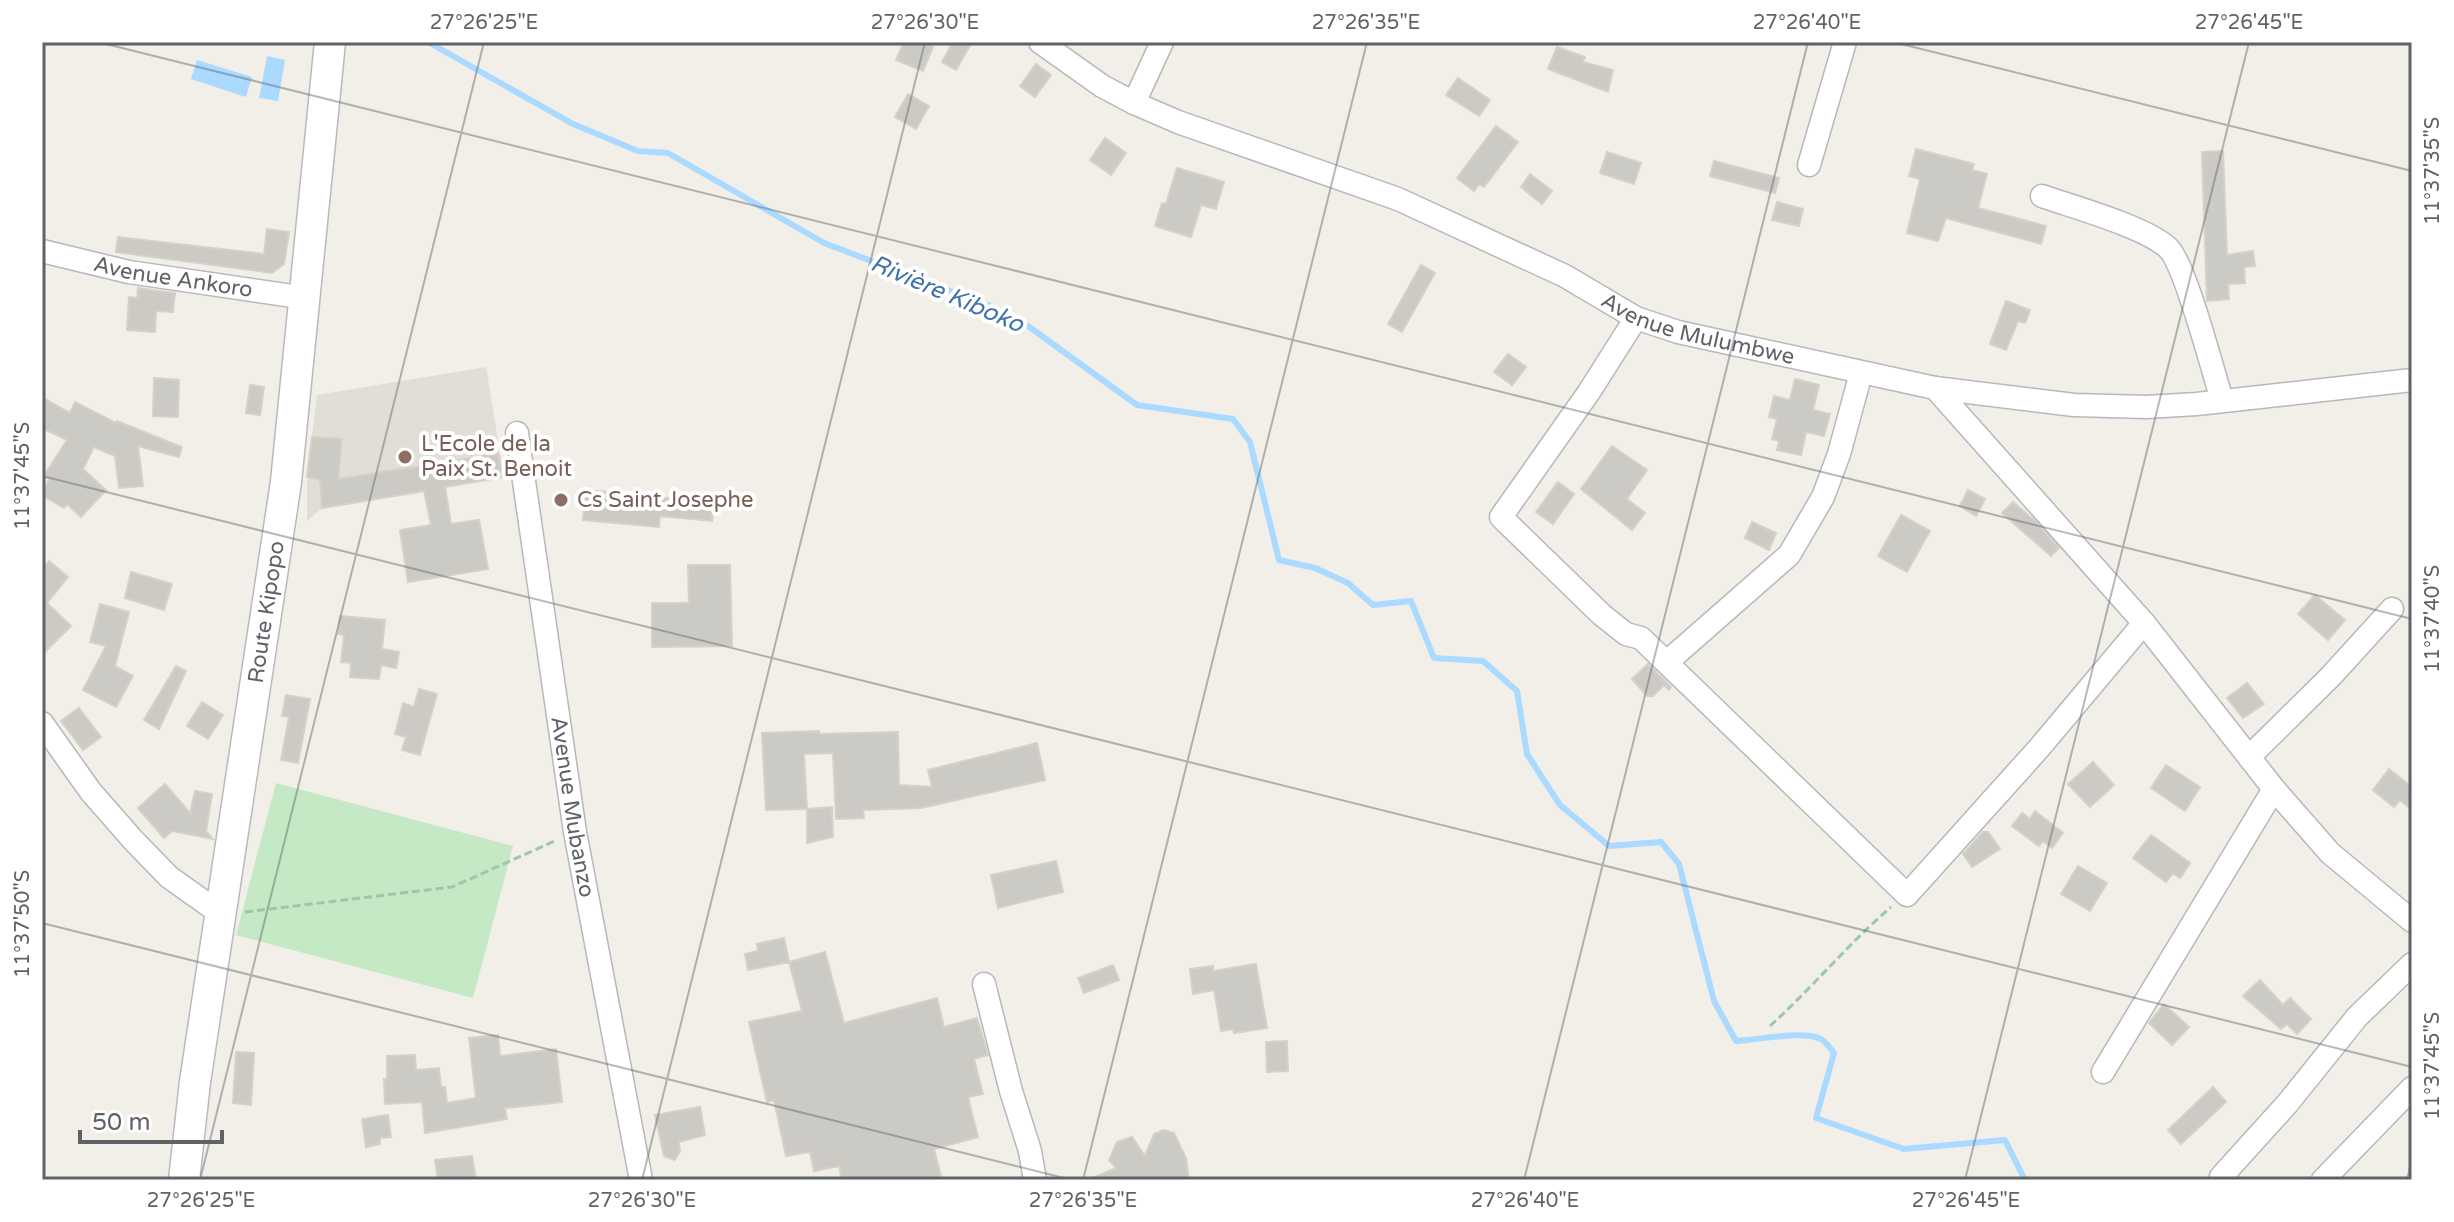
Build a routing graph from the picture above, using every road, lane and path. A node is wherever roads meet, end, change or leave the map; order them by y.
1 (330, 42) edge
2 (1040, 42) edge
3 (1162, 42) edge
4 (1845, 42) edge
5 (1134, 103) junction
6 (1809, 165) dead end
7 (2042, 196) dead end
8 (42, 251) edge
9 (306, 298) junction
10 (1636, 318) junction
11 (1861, 373) junction
12 (2412, 380) edge
13 (1935, 388) junction
14 (2222, 400) junction
15 (517, 433) dead end
16 (2392, 609) dead end
17 (2144, 623) junction
18 (1667, 662) junction
19 (42, 723) edge
20 (2249, 757) junction
21 (2274, 789) junction
22 (575, 832) junction
23 (1907, 895) junction
24 (221, 914) junction
25 (2412, 921) edge
26 (2412, 964) edge
27 (984, 984) dead end
28 (1770, 1026) dead end
29 (2103, 1072) dead end
30 (2412, 1088) edge
31 (2221, 1177) dead end
32 (184, 1180) edge
33 (641, 1180) edge
34 (1035, 1180) edge
35 (2323, 1180) edge

1 - 9 main road, Route Kipopo
2 - 5 street, Avenue Mulumbwe
3 - 5 street
4 - 6 street
5 - 10 street, Avenue Mulumbwe
7 - 14 street
8 - 9 street, Avenue Ankoro
9 - 24 main road, Route Kipopo
10 - 11 street, Avenue Mulumbwe
10 - 18 street
11 - 13 street, Avenue Mulumbwe
11 - 18 street
12 - 14 street, Avenue Mulumbwe
13 - 14 street, Avenue Mulumbwe
13 - 17 street
15 - 22 street, Avenue Mubanzo
16 - 20 street
17 - 20 street
17 - 23 street
18 - 23 street
19 - 24 street
20 - 21 street
21 - 25 street
21 - 29 street
22 - 24 path
22 - 33 street, Avenue Mubanzo
23 - 28 path
24 - 32 main road, Route Kipopo
26 - 31 street
27 - 34 street
30 - 35 street

